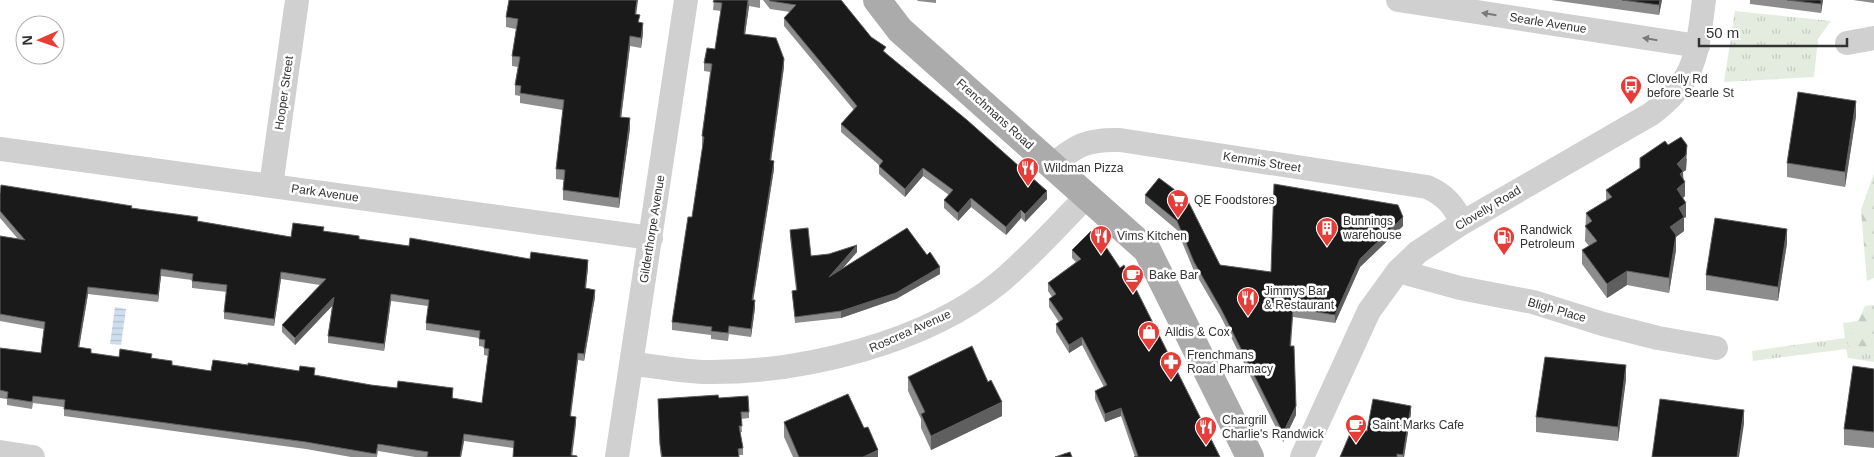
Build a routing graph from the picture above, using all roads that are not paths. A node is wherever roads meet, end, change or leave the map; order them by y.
1 (297, 0) edge
2 (686, 0) edge
3 (877, 0) edge
4 (1402, 0) edge
5 (1704, 0) edge
6 (1874, 38) edge
7 (1847, 44) dead end
8 (1698, 46) junction
9 (0, 149) edge
10 (1052, 165) junction
11 (271, 186) junction
12 (1087, 196) junction
13 (1462, 223) junction
14 (650, 238) junction
15 (1398, 271) junction
16 (1716, 348) dead end
17 (632, 364) junction
18 (0, 452) edge
19 (33, 457) edge
20 (617, 457) edge
21 (1250, 457) edge
22 (1302, 457) edge

1 - 11 street, Hooper Street
2 - 14 street, Gilderthorpe Avenue
3 - 10 main road, Frenchmans Road
8 -> 4 street, Searle Avenue
5 - 8 street, Clovelly Road
6 - 7 street
8 - 13 street, Clovelly Road
9 - 11 street, Park Avenue
10 - 12 main road, Frenchmans Road
10 - 13 street, Kemmis Street
11 - 14 street, Park Avenue
12 - 17 street, Roscrea Avenue
12 - 21 main road, Frenchmans Road
13 - 15 street, Clovelly Road
14 - 17 street, Gilderthorpe Avenue
15 - 16 street, Bligh Place
15 - 22 street, Clovelly Road
17 - 20 street, Gilderthorpe Avenue
18 - 19 street

